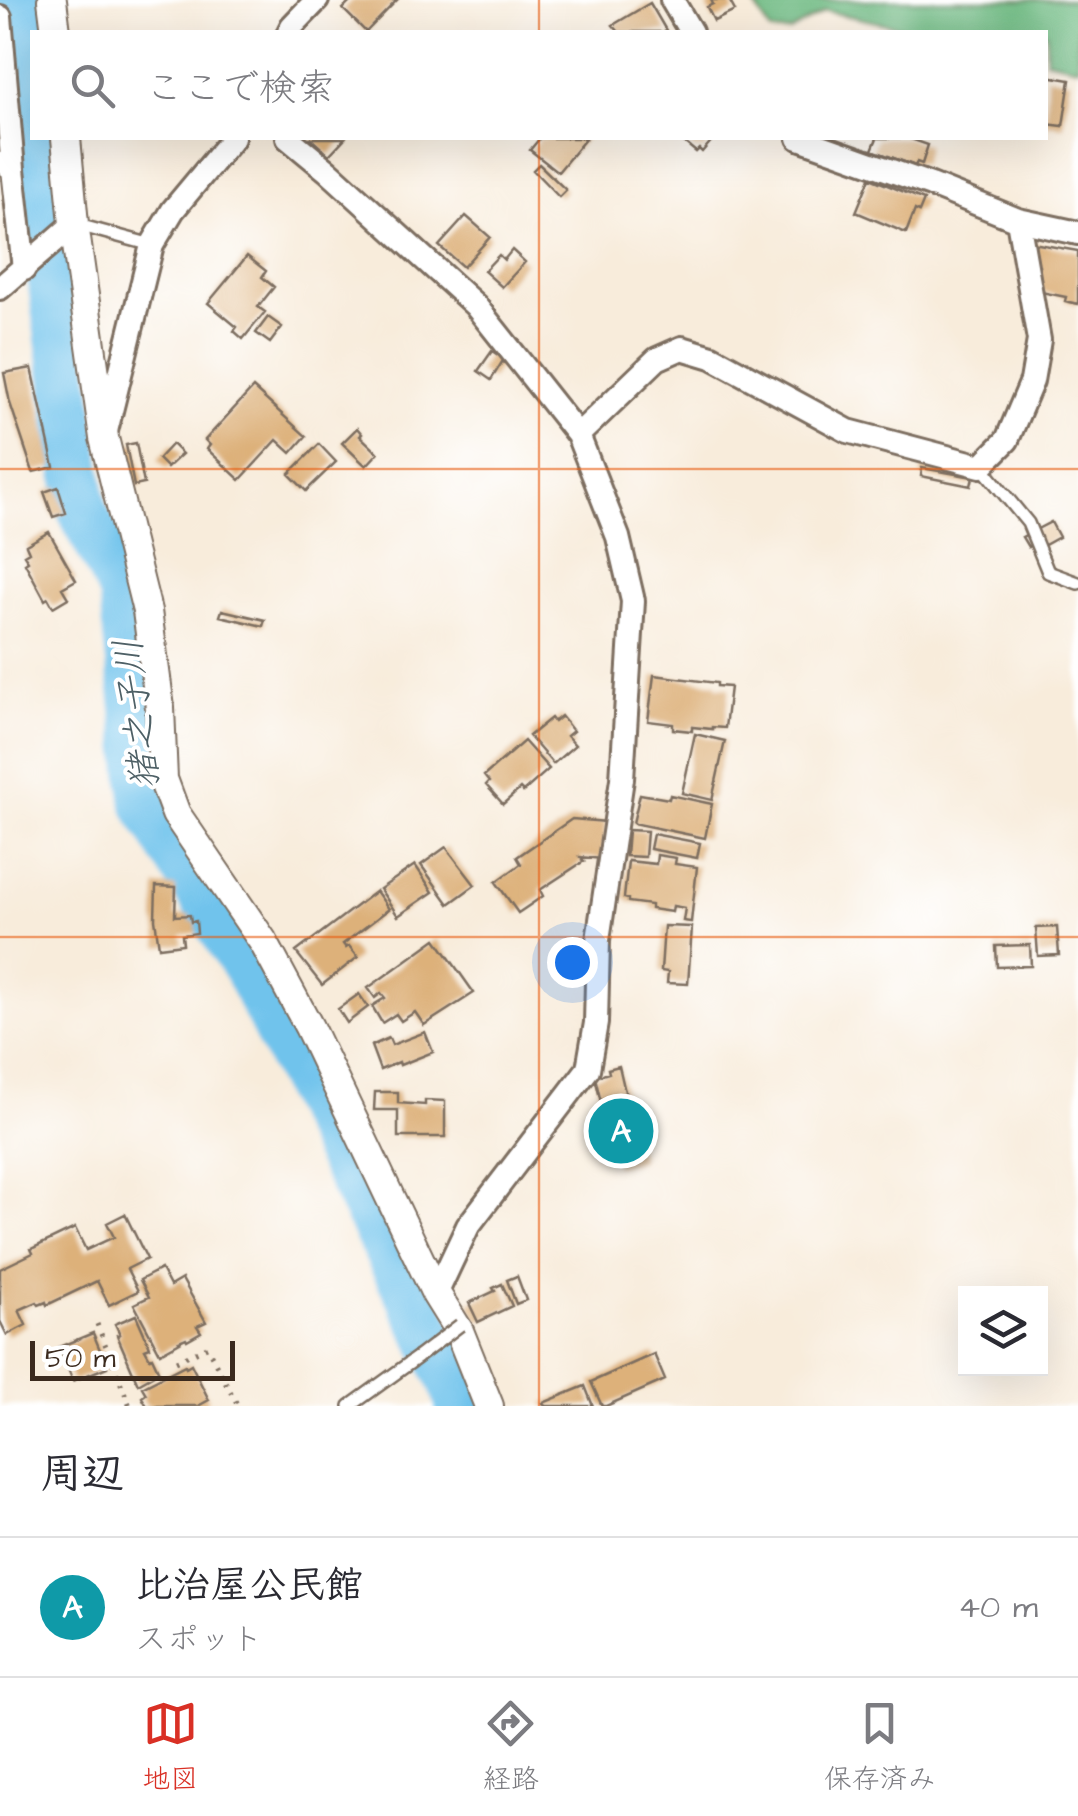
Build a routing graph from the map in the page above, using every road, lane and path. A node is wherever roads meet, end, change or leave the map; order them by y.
1 (52, 0) edge
2 (317, 0) edge
3 (672, 0) edge
4 (0, 17) edge
5 (56, 30) edge
6 (290, 30) edge
7 (690, 30) edge
8 (66, 140) edge
9 (230, 140) edge
10 (290, 140) edge
11 (805, 140) edge
12 (6, 165) edge
13 (1018, 220) junction
14 (69, 228) junction
15 (1078, 234) edge
16 (152, 245) junction
17 (28, 265) junction
18 (0, 288) edge
19 (578, 435) junction
20 (104, 438) junction
21 (980, 466) junction
22 (1078, 583) edge
23 (436, 1294) junction
24 (97, 1324) dead end
25 (460, 1326) dead end
26 (176, 1361) dead end
27 (130, 1406) edge
28 (238, 1406) edge
29 (350, 1406) edge
30 (489, 1406) edge

1 - 5 street
2 - 6 street
3 - 7 street
4 - 12 street
8 - 14 street
9 - 16 street
10 - 19 street
11 - 13 street
12 - 17 street
13 - 15 street
13 - 21 street
14 - 16 lane
14 - 17 street
14 - 20 street
16 - 20 street
17 - 18 street
19 - 21 street
19 - 23 street
20 - 23 street
21 - 22 lane
23 - 30 street
24 - 27 path
25 - 29 lane, bridge
26 - 28 path

